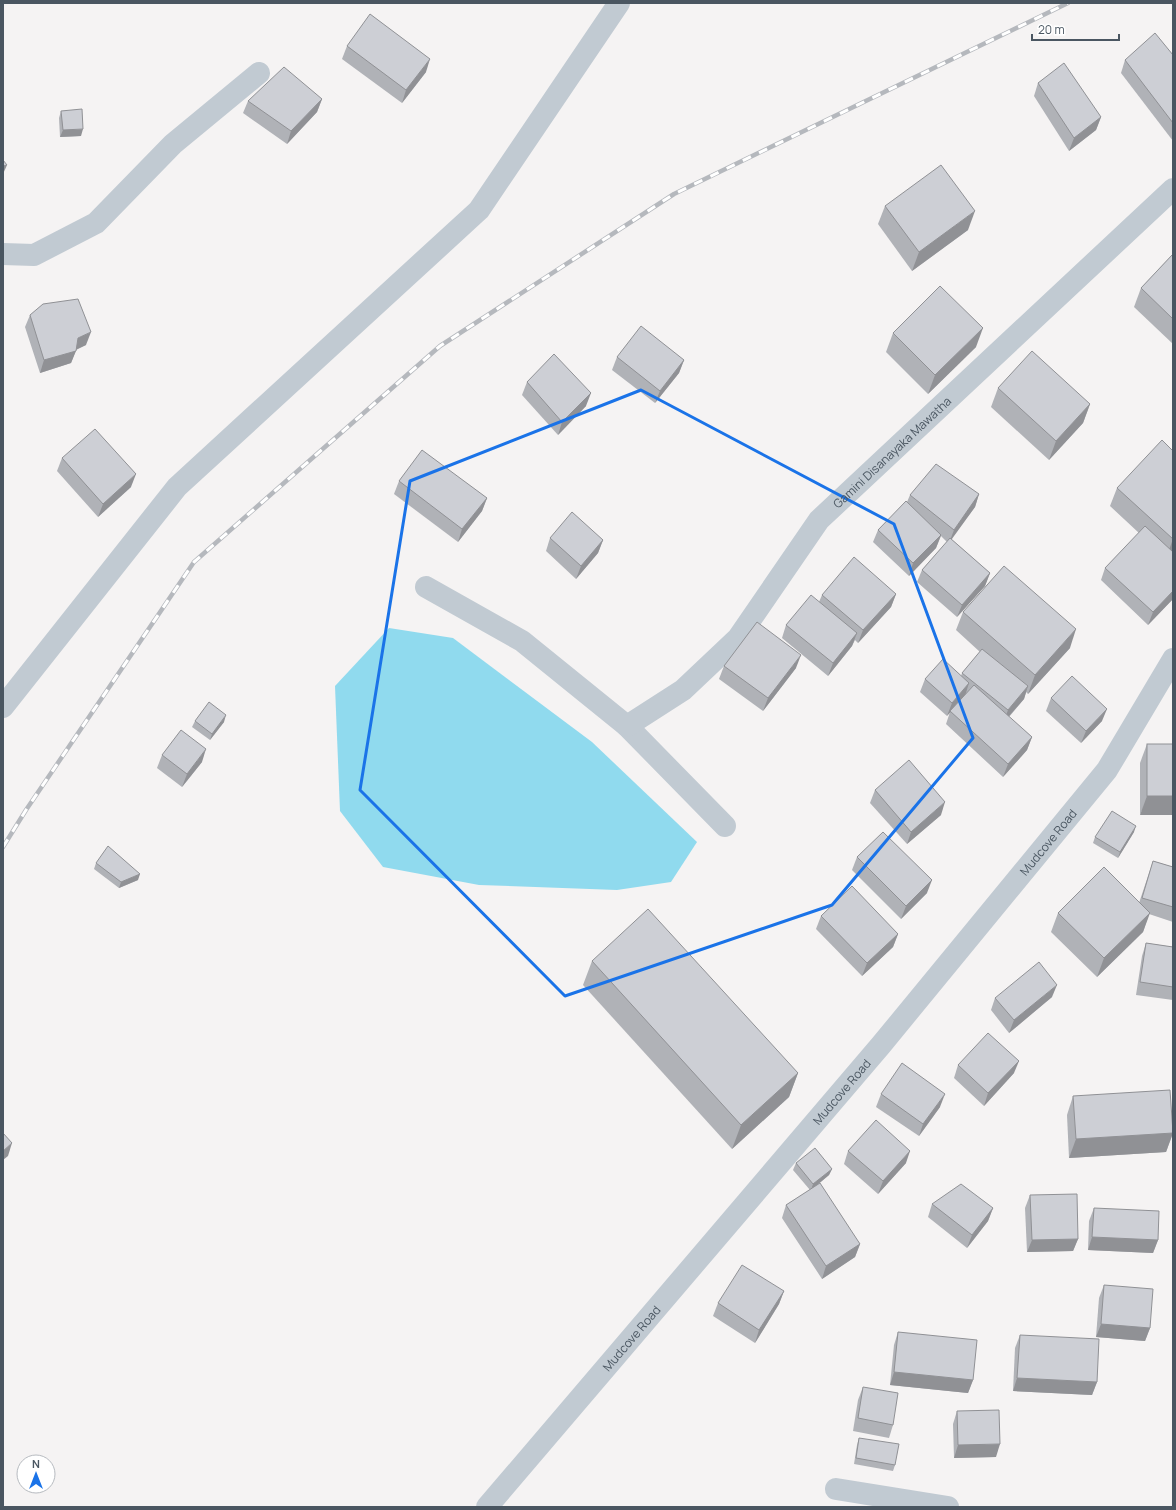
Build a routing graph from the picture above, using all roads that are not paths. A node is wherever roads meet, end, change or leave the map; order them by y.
1 (619, 3) edge
2 (259, 74) dead end
3 (1173, 189) edge
4 (3, 254) edge
5 (426, 587) dead end
6 (1173, 659) edge
7 (3, 706) edge
8 (627, 726) junction
9 (725, 826) dead end
10 (836, 1489) dead end
11 (487, 1507) edge
12 (948, 1507) edge

1 - 7 street
2 - 4 street
3 - 8 street, Gamini Disanayaka Mawatha
5 - 8 street
6 - 11 street, Mudcove Road
8 - 9 street
10 - 12 street

